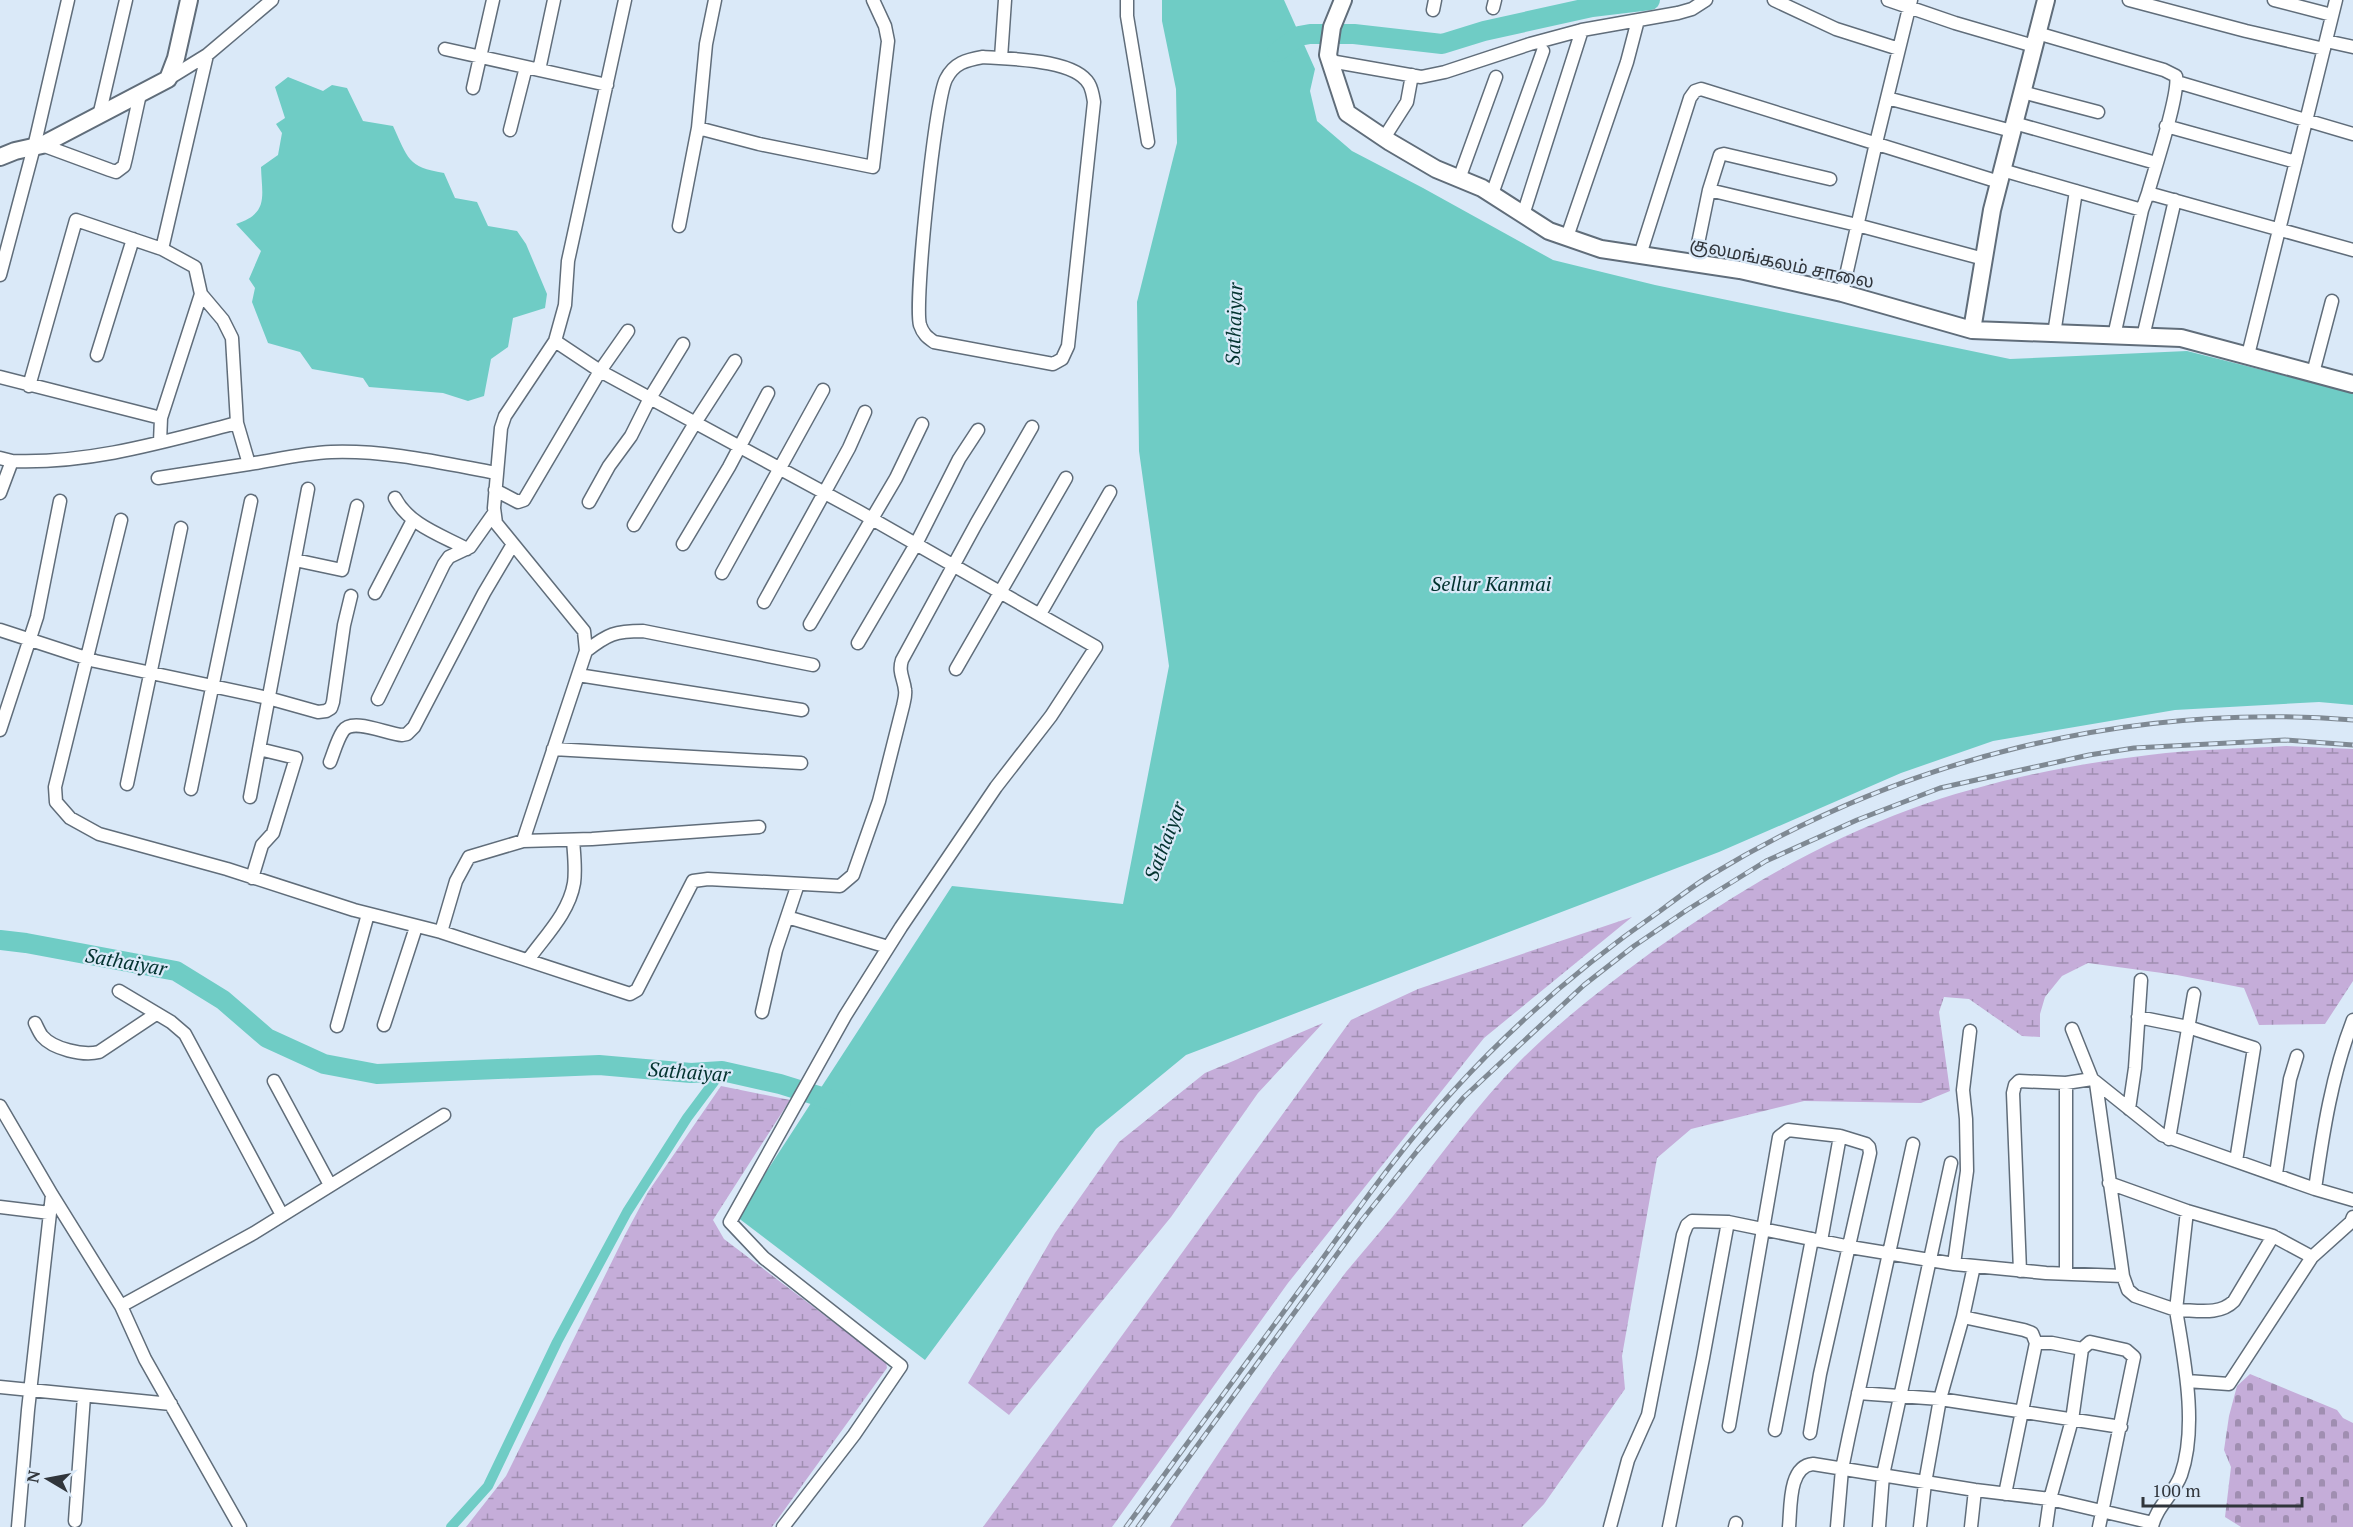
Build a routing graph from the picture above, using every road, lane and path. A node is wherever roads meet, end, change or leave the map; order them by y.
1 (68, 0) edge
2 (126, 0) edge
3 (189, 0) edge
4 (272, 0) edge
5 (493, 0) edge
6 (554, 0) edge
7 (625, 0) edge
8 (715, 0) edge
9 (873, 0) edge
10 (1005, 0) edge
11 (1127, 0) edge
12 (1343, 0) edge
13 (1706, 0) edge
14 (1774, 0) edge
15 (1888, 0) edge
16 (2129, 0) edge
17 (2274, 0) edge
18 (2336, 0) edge
19 (2043, 1) edge
20 (1910, 4) edge
21 (2332, 15) junction
22 (1638, 20) junction
23 (1582, 30) junction
24 (2036, 39) junction
25 (2325, 45) junction
26 (2353, 47) edge
27 (445, 49) dead end
28 (1899, 49) junction
29 (1544, 51) dead end
30 (207, 55) junction
31 (481, 57) junction
32 (1001, 58) junction
33 (1329, 58) junction
34 (533, 69) junction
35 (1412, 75) junction
36 (1496, 77) dead end
37 (168, 79) junction
38 (2177, 82) junction
39 (607, 85) junction
40 (473, 88) dead end
41 (2022, 92) junction
42 (141, 94) junction
43 (1887, 98) junction
44 (2098, 112) dead end
45 (99, 116) junction
46 (2307, 121) junction
47 (2166, 126) junction
48 (2013, 127) junction
49 (698, 128) junction
50 (510, 130) dead end
51 (2353, 134) edge
52 (1383, 138) junction
53 (1148, 142) dead end
54 (1876, 143) junction
55 (38, 146) junction
56 (0, 157) edge
57 (2296, 162) junction
58 (2156, 163) junction
59 (2001, 176) junction
60 (1830, 178) dead end
61 (1459, 179) junction
62 (1710, 190) junction
63 (2076, 191) junction
64 (2148, 193) junction
65 (1492, 194) junction
66 (2175, 200) junction
67 (2142, 210) junction
68 (1523, 215) junction
69 (1857, 225) junction
70 (679, 226) dead end
71 (2280, 229) junction
72 (1567, 237) junction
73 (133, 239) junction
74 (162, 249) junction
75 (2353, 250) edge
76 (1640, 255) junction
77 (1984, 259) junction
78 (1694, 263) junction
79 (0, 275) edge
80 (1842, 293) junction
81 (201, 294) junction
82 (2332, 301) dead end
83 (628, 330) dead end
84 (1972, 330) junction
85 (2054, 334) junction
86 (2114, 336) junction
87 (2143, 337) junction
88 (555, 341) junction
89 (683, 344) dead end
90 (97, 355) dead end
91 (2248, 356) junction
92 (735, 360) dead end
93 (600, 370) junction
94 (2313, 373) junction
95 (0, 377) edge
96 (2353, 384) edge
97 (29, 386) junction
98 (823, 390) dead end
99 (768, 393) dead end
100 (650, 398) junction
101 (865, 412) dead end
102 (161, 418) junction
103 (237, 423) junction
104 (695, 423) junction
105 (922, 424) dead end
106 (1032, 427) dead end
107 (978, 430) dead end
108 (160, 442) junction
109 (740, 447) junction
110 (6, 459) edge
111 (249, 464) junction
112 (780, 469) junction
113 (496, 473) junction
114 (158, 478) dead end
115 (1066, 478) dead end
116 (308, 489) dead end
117 (495, 490) junction
118 (1110, 492) dead end
119 (0, 493) edge
120 (824, 493) junction
121 (395, 498) dead end
122 (60, 501) dead end
123 (251, 501) dead end
124 (589, 502) dead end
125 (357, 506) dead end
126 (494, 513) junction
127 (871, 519) junction
128 (121, 520) dead end
129 (413, 520) junction
130 (634, 525) dead end
131 (182, 528) dead end
132 (513, 544) junction
133 (683, 544) dead end
134 (916, 544) junction
135 (467, 549) junction
136 (295, 560) junction
137 (954, 565) junction
138 (722, 573) dead end
139 (1001, 592) junction
140 (375, 593) dead end
141 (351, 596) dead end
142 (764, 602) dead end
143 (1040, 614) junction
144 (810, 624) dead end
145 (0, 630) edge
146 (29, 640) junction
147 (858, 643) dead end
148 (586, 651) junction
149 (88, 659) junction
150 (813, 665) dead end
151 (956, 669) dead end
152 (150, 673) junction
153 (578, 675) junction
154 (212, 686) junction
155 (268, 698) junction
156 (378, 699) dead end
157 (802, 710) dead end
158 (0, 730) edge
159 (259, 749) junction
160 (553, 749) junction
161 (330, 762) dead end
162 (801, 763) dead end
163 (128, 784) dead end
164 (191, 789) dead end
165 (250, 797) dead end
166 (759, 827) dead end
167 (573, 840) junction
168 (523, 841) junction
169 (252, 878) junction
170 (798, 884) junction
171 (368, 914) junction
172 (787, 917) junction
173 (416, 927) junction
174 (441, 932) junction
175 (888, 947) junction
176 (528, 960) junction
177 (2141, 980) dead end
178 (118, 992) dead end
179 (2194, 994) dead end
180 (762, 1012) dead end
181 (156, 1014) junction
182 (2138, 1017) junction
183 (2353, 1020) edge
184 (35, 1023) dead end
185 (384, 1025) dead end
186 (337, 1026) dead end
187 (2188, 1027) junction
188 (2072, 1029) dead end
189 (1970, 1031) dead end
190 (2297, 1056) dead end
191 (273, 1081) dead end
192 (2094, 1081) junction
193 (2066, 1083) junction
194 (0, 1106) edge
195 (2129, 1109) junction
196 (444, 1115) dead end
197 (1840, 1136) junction
198 (2169, 1138) junction
199 (1913, 1144) dead end
200 (2236, 1161) junction
201 (1951, 1163) dead end
202 (2276, 1174) junction
203 (2109, 1183) junction
204 (330, 1185) junction
205 (2315, 1189) junction
206 (52, 1195) junction
207 (2353, 1200) edge
208 (0, 1207) edge
209 (2187, 1211) junction
210 (50, 1213) junction
211 (282, 1215) junction
212 (2353, 1217) edge
213 (1728, 1222) junction
214 (1764, 1230) junction
215 (2272, 1236) junction
216 (1816, 1240) junction
217 (1850, 1246) junction
218 (1889, 1254) junction
219 (2312, 1257) junction
220 (1930, 1260) junction
221 (1954, 1264) junction
222 (1974, 1266) junction
223 (2020, 1270) junction
224 (2066, 1273) junction
225 (2123, 1276) junction
226 (121, 1306) junction
227 (2176, 1310) junction
228 (1963, 1317) junction
229 (2036, 1343) junction
230 (2082, 1349) junction
231 (2187, 1381) junction
232 (0, 1387) edge
233 (31, 1390) junction
234 (1858, 1393) junction
235 (1901, 1395) junction
236 (84, 1396) junction
237 (1940, 1400) junction
238 (171, 1404) junction
239 (2022, 1413) junction
240 (2072, 1420) junction
241 (1729, 1426) dead end
242 (2121, 1427) junction
243 (1775, 1430) dead end
244 (1810, 1433) dead end
245 (1842, 1469) junction
246 (1883, 1475) junction
247 (1925, 1483) junction
248 (1975, 1490) junction
249 (2005, 1494) junction
250 (2050, 1499) junction
251 (2101, 1510) junction
252 (75, 1521) dead end
253 (2152, 1525) edge
254 (18, 1527) edge
255 (240, 1527) edge
256 (783, 1527) edge
257 (1610, 1527) edge
258 (1669, 1527) edge
259 (1789, 1527) edge
260 (1837, 1527) edge
261 (1879, 1527) edge
262 (1920, 1527) edge
263 (1971, 1527) edge
264 (2046, 1527) edge
265 (2098, 1527) edge

1 - 55 street
2 - 45 street
3 - 37 main road
4 - 30 street
5 - 31 street
6 - 34 street
7 - 39 street
8 - 49 street
9 - 49 street
10 - 32 street
11 - 53 street
12 - 33 main road, குலமங்கலம் சாலை
13 - 22 street
14 - 28 street
15 - 20 street
16 - 25 street
17 - 21 street
18 - 21 street
19 - 24 main road
20 - 24 street
20 - 28 street
21 - 25 street
22 - 23 street
22 - 72 street
23 - 35 street
23 - 68 street
24 - 38 street
24 - 41 main road
25 - 26 street
25 - 46 street
27 - 31 street
28 - 43 street
29 - 65 street
30 - 37 street
30 - 74 street
31 - 34 street
31 - 40 street
32 - 32 street
33 - 35 street
33 - 52 main road, குலமங்கலம் சாலை
34 - 39 street
34 - 50 street
35 - 52 street
36 - 61 street
37 - 42 main road
38 - 46 street
38 - 47 street
39 - 88 street
41 - 44 street
41 - 48 main road
42 - 45 main road
42 - 55 street
43 - 48 street
43 - 54 street
45 - 55 main road
46 - 51 street
46 - 57 street
47 - 57 street
47 - 58 street
48 - 58 street
48 - 59 main road
49 - 70 street
52 - 61 main road, குலமங்கலம் சாலை
54 - 59 street
54 - 69 street
54 - 76 street
55 - 56 main road
55 - 79 street
57 - 71 street
58 - 64 street
59 - 63 street
59 - 77 main road
60 - 62 street
61 - 65 main road, குலமங்கலம் சாலை
62 - 69 street
62 - 78 street
63 - 67 street
63 - 85 street
64 - 66 street
64 - 67 street
65 - 68 main road, குலமங்கலம் சாலை
66 - 71 street
66 - 87 street
67 - 86 street
68 - 72 main road, குலமங்கலம் சாலை
69 - 77 street
69 - 80 street
71 - 75 street
71 - 91 street
72 - 76 main road, குலமங்கலம் சாலை
73 - 74 street
73 - 90 street
73 - 97 street
74 - 81 street
76 - 78 main road, குலமங்கலம் சாலை
77 - 84 main road
78 - 80 main road, குலமங்கலம் சாலை
80 - 84 main road, குலமங்கலம் சாலை
81 - 102 street
81 - 103 street
82 - 94 street
83 - 93 street
84 - 85 main road, குலமங்கலம் சாலை
85 - 86 main road, குலமங்கலம் சாலை
86 - 87 main road, குலமங்கலம் சாலை
87 - 91 main road, குலமங்கலம் சாலை
88 - 93 street
88 - 113 street
89 - 100 street
91 - 94 main road, குலமங்கலம் சாலை
92 - 104 street
93 - 100 street
93 - 117 street
94 - 96 main road, குலமங்கலம் சாலை
95 - 97 street
97 - 102 street
98 - 112 street
99 - 109 street
100 - 104 street
100 - 124 street
101 - 120 street
102 - 108 street
103 - 108 street
103 - 111 street
104 - 109 street
104 - 130 street
105 - 127 street
106 - 137 street
107 - 134 street
108 - 110 street
109 - 112 street
109 - 133 street
110 - 119 street
111 - 113 street
111 - 114 street
112 - 120 street
112 - 138 street
113 - 117 street
115 - 139 street
116 - 136 street
117 - 126 street
118 - 143 street
120 - 127 street
120 - 142 street
121 - 129 street
122 - 146 street
123 - 154 street
125 - 136 street
126 - 132 street
126 - 135 street
127 - 134 street
127 - 144 street
128 - 149 street
129 - 135 street
129 - 140 street
131 - 152 street
132 - 148 street
132 - 161 street
134 - 137 street
134 - 147 street
135 - 156 street
136 - 155 street
137 - 139 street
137 - 170 street
139 - 143 street
139 - 151 street
141 - 155 street
143 - 175 street
145 - 146 street
146 - 149 street
146 - 158 street
148 - 150 street
148 - 153 street
149 - 152 street
149 - 169 street
152 - 154 street
152 - 163 street
153 - 157 street
153 - 160 street
154 - 155 street
154 - 164 street
155 - 159 street
159 - 165 street
159 - 169 street
160 - 162 street
160 - 168 street
166 - 167 street
167 - 168 street
167 - 176 street
168 - 174 street
169 - 171 street
170 - 172 street
170 - 176 street
171 - 173 street
171 - 186 street
172 - 175 street
172 - 180 street
173 - 174 street
173 - 185 street
174 - 176 street
175 - 256 street
177 - 182 street
178 - 181 street
179 - 187 street
181 - 184 street
181 - 211 street
182 - 187 street
182 - 195 street
183 - 205 street
187 - 198 street
187 - 200 street
188 - 192 street
189 - 221 street
190 - 202 street
191 - 204 street
192 - 193 street
192 - 195 street
192 - 203 street
193 - 223 street
193 - 224 street
194 - 206 street
195 - 198 street
196 - 204 street
197 - 214 street
197 - 216 street
197 - 217 street
198 - 200 street
199 - 218 street
200 - 202 street
201 - 220 street
202 - 205 street
203 - 209 street
203 - 225 street
204 - 211 street
205 - 207 street
206 - 210 street
206 - 226 street
208 - 210 street
209 - 215 street
209 - 227 street
210 - 233 street
211 - 226 street
212 - 219 street
213 - 214 street
213 - 257 street
213 - 258 street
214 - 216 street
214 - 241 street
215 - 219 street
215 - 227 street
216 - 217 street
216 - 243 street
217 - 218 street
217 - 244 street
218 - 220 street
218 - 234 street
219 - 231 street
220 - 221 street
220 - 235 street
221 - 222 street
222 - 223 street
222 - 228 street
223 - 224 street
224 - 225 street
225 - 227 street
226 - 238 street
227 - 231 street
228 - 229 street
228 - 237 street
229 - 230 street
229 - 239 street
230 - 240 street
230 - 242 street
231 - 253 street
232 - 233 street
233 - 236 street
233 - 254 street
234 - 235 street
234 - 245 street
235 - 237 street
235 - 246 street
236 - 238 street
236 - 252 street
237 - 239 street
237 - 247 street
238 - 255 street
239 - 240 street
239 - 249 street
240 - 242 street
240 - 250 street
242 - 251 street
245 - 246 street
245 - 259 street
245 - 260 street
246 - 247 street
246 - 261 street
247 - 248 street
247 - 262 street
248 - 249 street
248 - 263 street
249 - 250 street
250 - 251 street
250 - 264 street
251 - 253 street
251 - 265 street

